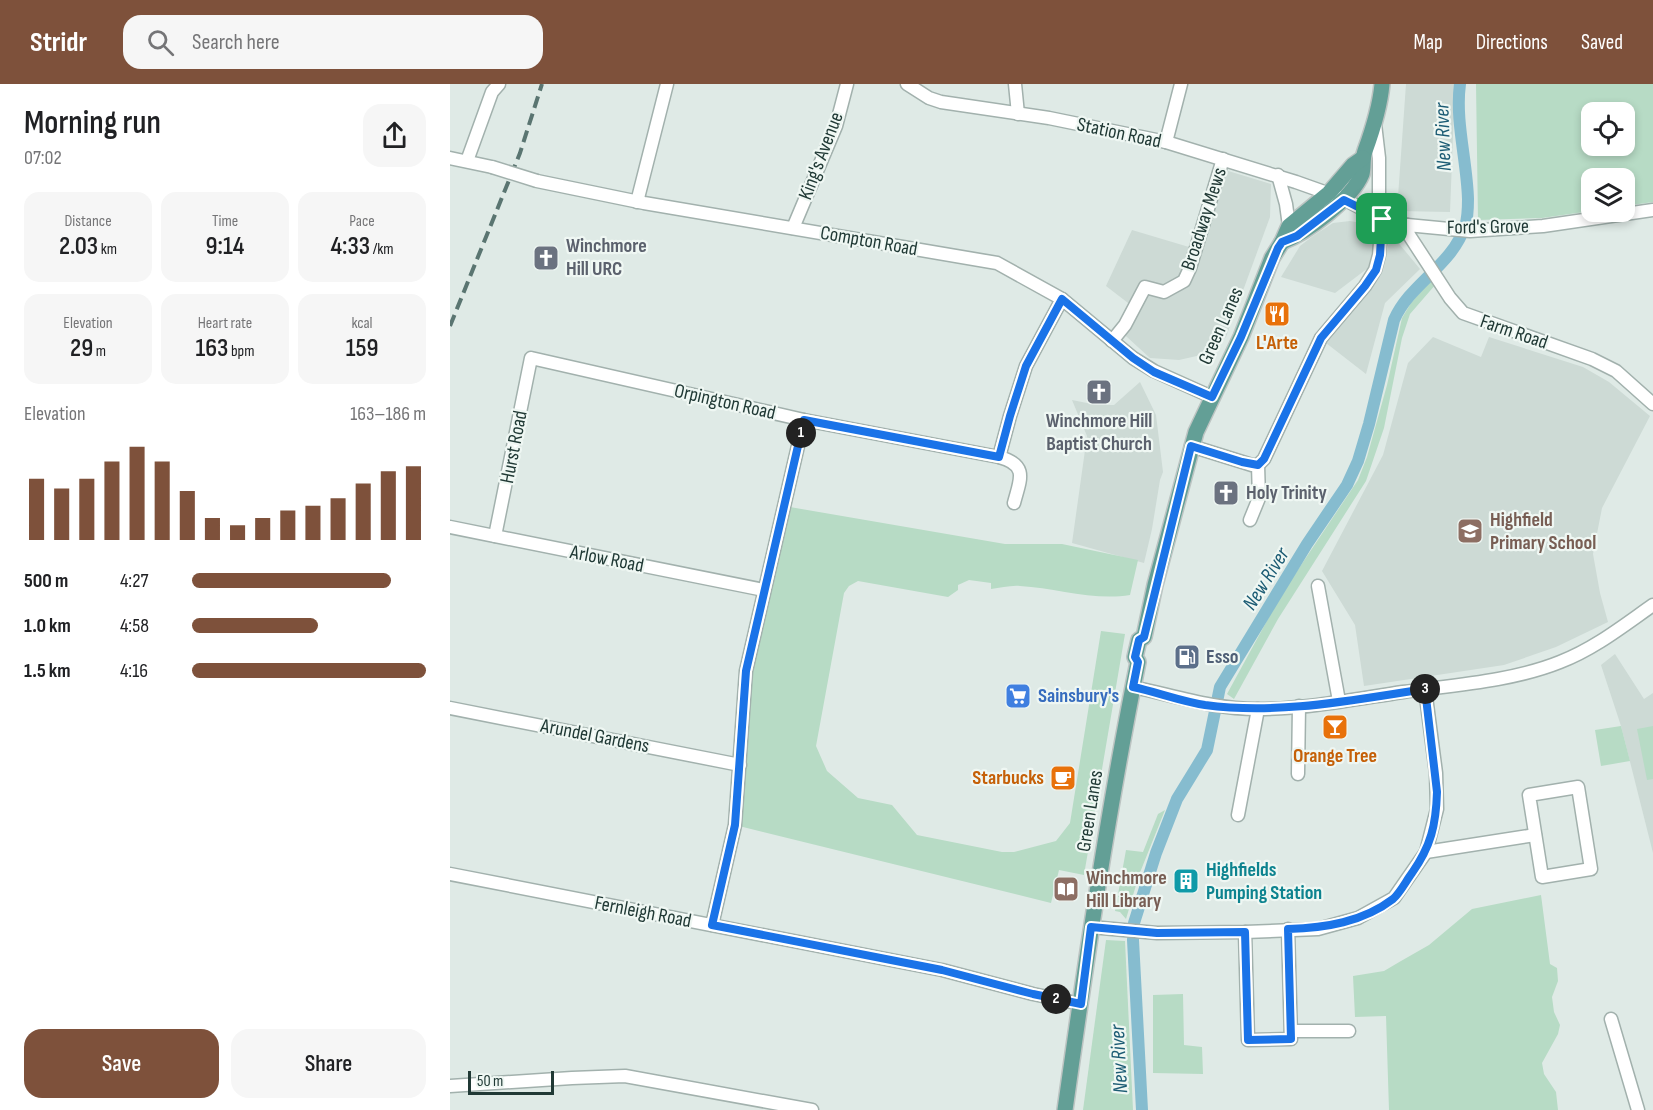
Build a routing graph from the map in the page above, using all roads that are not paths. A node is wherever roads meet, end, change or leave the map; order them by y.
1 (499, 84) edge
2 (668, 84) edge
3 (847, 84) edge
4 (907, 84) edge
5 (1015, 84) edge
6 (1181, 84) edge
7 (1382, 84) edge
8 (1018, 114) junction
9 (1375, 123) junction
10 (1166, 142) junction
11 (450, 156) edge
12 (1362, 158) junction
13 (1223, 159) junction
14 (466, 161) junction
15 (1278, 175) junction
16 (1329, 193) junction
17 (1344, 200) junction
18 (637, 202) junction
19 (1653, 210) edge
20 (1381, 219) junction
21 (1407, 225) junction
22 (1289, 226) junction
23 (793, 228) junction
24 (1282, 242) junction
25 (1062, 299) junction
26 (1113, 341) junction
27 (531, 358) joint
28 (1212, 397) junction
29 (1653, 404) edge
30 (804, 420) junction
31 (1191, 446) junction
32 (999, 457) junction
33 (1258, 465) junction
34 (1014, 503) dead end
35 (1250, 520) dead end
36 (450, 527) edge
37 (495, 536) junction
38 (1318, 586) dead end
39 (764, 590) junction
40 (1653, 605) edge
41 (1133, 687) junction
42 (1425, 689) junction
43 (1339, 701) junction
44 (1299, 706) junction
45 (450, 708) edge
46 (1258, 709) junction
47 (740, 765) junction
48 (1298, 774) dead end
49 (1238, 815) dead end
50 (1535, 835) junction
51 (1426, 852) junction
52 (450, 874) edge
53 (712, 925) junction
54 (1091, 927) junction
55 (1288, 929) junction
56 (1245, 932) junction
57 (1081, 1004) junction
58 (1611, 1019) dead end
59 (1291, 1031) junction
60 (1348, 1031) dead end
61 (450, 1086) edge
62 (812, 1110) edge
63 (1065, 1110) edge
64 (1638, 1110) edge

1 - 14 street
2 - 18 street
3 - 23 street, King's Avenue
4 - 8 street, Station Road
5 - 8 street
6 - 10 street
7 - 9 main road, Green Lanes
8 - 10 street, Station Road
9 - 12 main road, Green Lanes
9 - 20 street
10 - 13 street, Station Road
11 - 14 street, Compton Road
12 - 16 main road, Green Lanes
12 - 17 main road, Green Lanes
13 - 15 street, Station Road
13 - 26 street, Broadway Mews
14 - 18 street, Compton Road, bridge
15 - 16 street, Station Road
15 - 22 street
16 - 17 street, Ford's Grove
16 - 22 main road, Green Lanes
17 - 20 street, Ford's Grove
17 - 24 main road, Green Lanes
18 - 23 street, Compton Road
19 - 21 street, Ford's Grove
20 - 21 street, Ford's Grove
20 - 33 street
21 - 29 street, Farm Road
22 - 24 main road, Green Lanes
23 - 25 street, Compton Road
24 - 28 main road, Green Lanes
25 - 26 street, Compton Road
25 - 32 street
26 - 28 street, Compton Road
27 - 30 street, Orpington Road
27 - 37 street, Hurst Road
28 - 31 main road, Green Lanes
30 - 32 street, Orpington Road
30 - 39 street
31 - 33 street
31 - 41 main road, Green Lanes
32 - 34 street
33 - 35 street
36 - 37 street, Arlow Road
37 - 39 street, Arlow Road
38 - 43 street
39 - 47 street
40 - 42 street
41 - 46 street
41 - 54 main road, Green Lanes
42 - 43 street
42 - 51 street
43 - 44 street
44 - 46 street
44 - 48 street
45 - 47 street, Arundel Gardens
46 - 49 street
47 - 53 street
50 - 50 street
50 - 51 street
51 - 55 street
52 - 53 street, Fernleigh Road
53 - 57 street, Fernleigh Road
54 - 56 street
54 - 57 main road, Green Lanes
55 - 56 street
55 - 59 street
56 - 59 street
57 - 63 main road, Green Lanes
58 - 64 street
59 - 60 street
61 - 62 street

